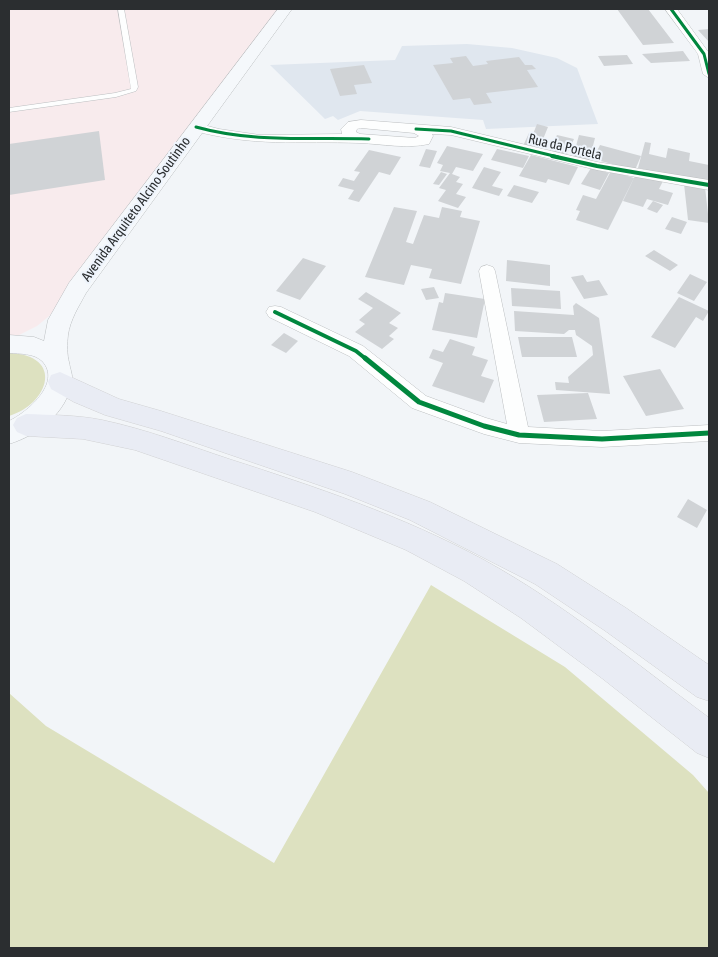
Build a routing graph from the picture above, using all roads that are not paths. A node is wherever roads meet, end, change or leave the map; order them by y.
1 (122, 9) edge
2 (285, 9) edge
3 (670, 9) edge
4 (709, 74) edge
5 (9, 110) edge
6 (201, 121) junction
7 (353, 125) junction
8 (416, 129) junction
9 (221, 134) junction
10 (369, 139) junction
11 (424, 141) junction
12 (513, 146) junction
13 (179, 150) junction
14 (709, 185) edge
15 (487, 271) dead end
16 (77, 289) junction
17 (275, 312) dead end
18 (9, 340) edge
19 (9, 344) edge
20 (58, 372) junction
21 (18, 429) edge
22 (709, 434) edge
23 (519, 435) junction
24 (709, 685) edge
25 (709, 741) edge

1 - 5 lane
2 - 6 main road, Avenida Arquiteto Alcino Soutinho
3 - 4 street
6 - 7 street, Rua da Portela
6 - 9 street, Rua da Portela
6 - 13 main road, Avenida Arquiteto Alcino Soutinho
7 - 8 street, Rua da Portela
7 - 10 street, Rua da Portela
8 - 11 street
8 - 12 street, Rua da Portela
9 - 10 street, Rua da Portela
9 - 13 street, Rua da Portela
10 - 11 street, Rua da Portela
11 - 12 street, Rua da Portela
12 - 14 street, Rua da Portela
13 - 16 main road, Avenida Arquiteto Alcino Soutinho
15 - 23 street
16 - 18 main road, Avenida Arquiteto Alcino Soutinho
16 - 20 main road, Avenida Arquiteto Alcino Soutinho
17 - 23 street
19 - 20 main road
20 - 21 main road
20 - 24 highway
21 - 25 highway
22 - 23 street

